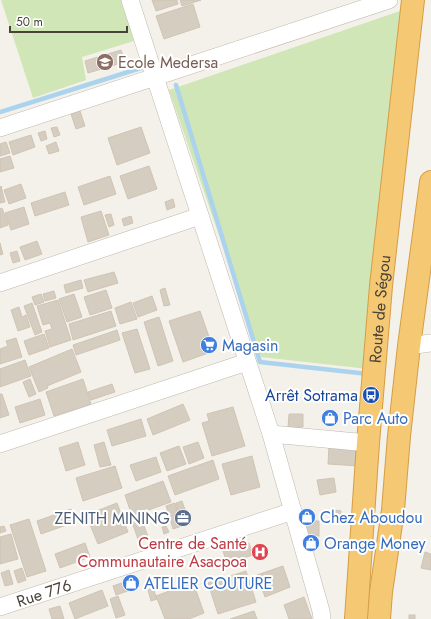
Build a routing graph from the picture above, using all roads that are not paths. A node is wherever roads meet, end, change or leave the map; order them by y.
1 (130, 0) edge
2 (413, 0) edge
3 (380, 2) edge
4 (156, 77) junction
5 (0, 128) edge
6 (431, 182) edge
7 (200, 216) junction
8 (0, 283) edge
9 (431, 343) edge
10 (409, 346) junction
11 (247, 362) junction
12 (271, 434) junction
13 (368, 443) junction
14 (0, 444) edge
15 (293, 511) junction
16 (0, 607) edge
17 (322, 619) edge
18 (356, 619) edge
19 (379, 619) edge

1 - 4 street
2 - 13 highway, Route de Ségou
3 - 4 street
4 - 5 street
4 - 7 street
6 - 10 highway, Route de Ségou
7 - 8 street
7 - 11 street
9 - 10 street
10 - 19 highway, Route de Ségou
11 - 12 street
11 - 14 street
12 - 13 street
12 - 15 street
13 - 18 highway, Route de Ségou
15 - 16 street, Rue 776
15 - 17 street

